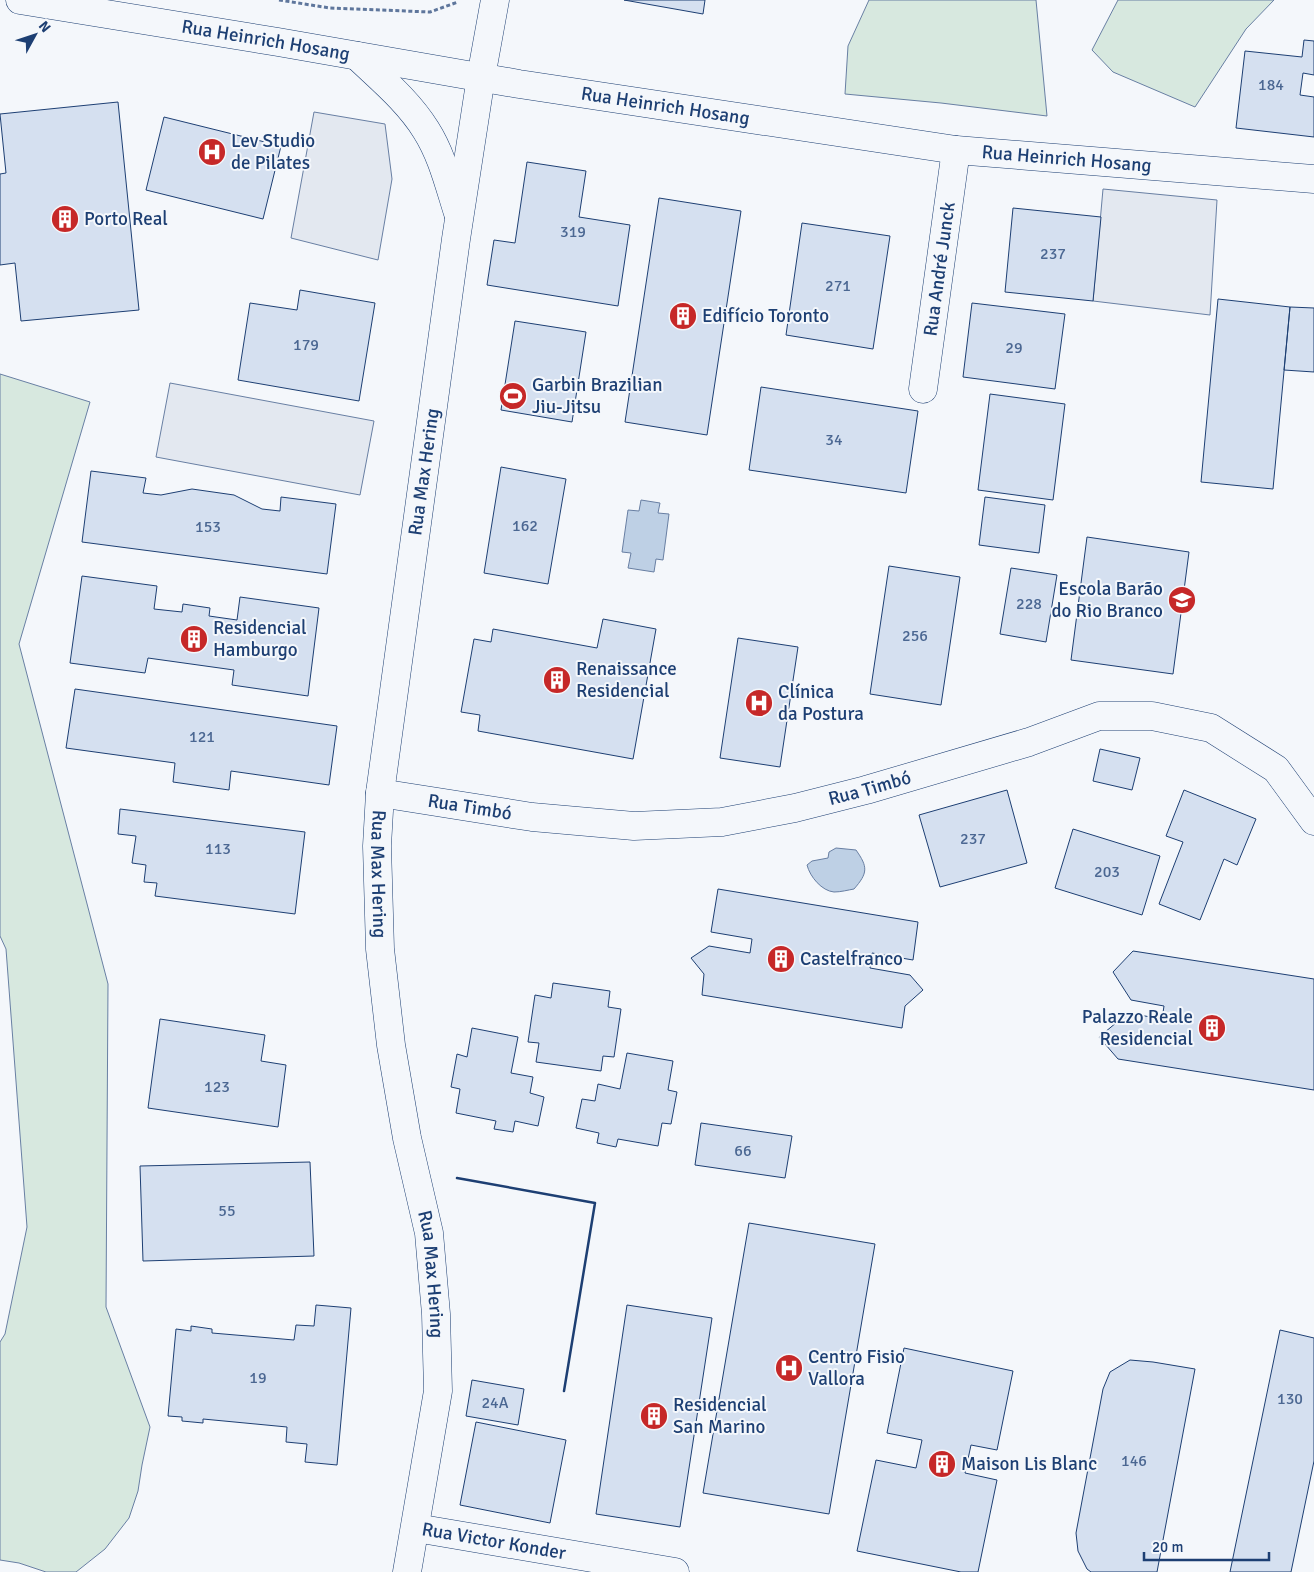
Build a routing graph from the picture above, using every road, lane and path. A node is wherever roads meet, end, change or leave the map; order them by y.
1 (20, 0) edge
2 (279, 0) edge
3 (463, 0) edge
4 (495, 0) edge
5 (357, 56) junction
6 (481, 77) junction
7 (956, 150) junction
8 (1314, 178) edge
9 (459, 218) junction
10 (922, 389) dead end
11 (380, 794) junction
12 (1314, 821) edge
13 (416, 1528) junction
14 (407, 1572) edge
15 (674, 1572) edge

1 - 5 main road, Rua Heinrich Hosang
2 - 3 path
4 - 6 main road, Rua Max Hering
5 - 6 main road, Rua Heinrich Hosang
5 - 9 main road, Rua Max Hering
6 - 7 main road, Rua Heinrich Hosang
6 - 9 main road, Rua Max Hering
7 - 8 main road, Rua Heinrich Hosang
7 - 10 main road, Rua André Junck
9 - 11 main road, Rua Max Hering
11 - 12 main road, Rua Timbó
11 - 13 main road, Rua Max Hering
13 - 14 main road, Rua Victor Konder
13 - 15 main road, Rua Victor Konder

